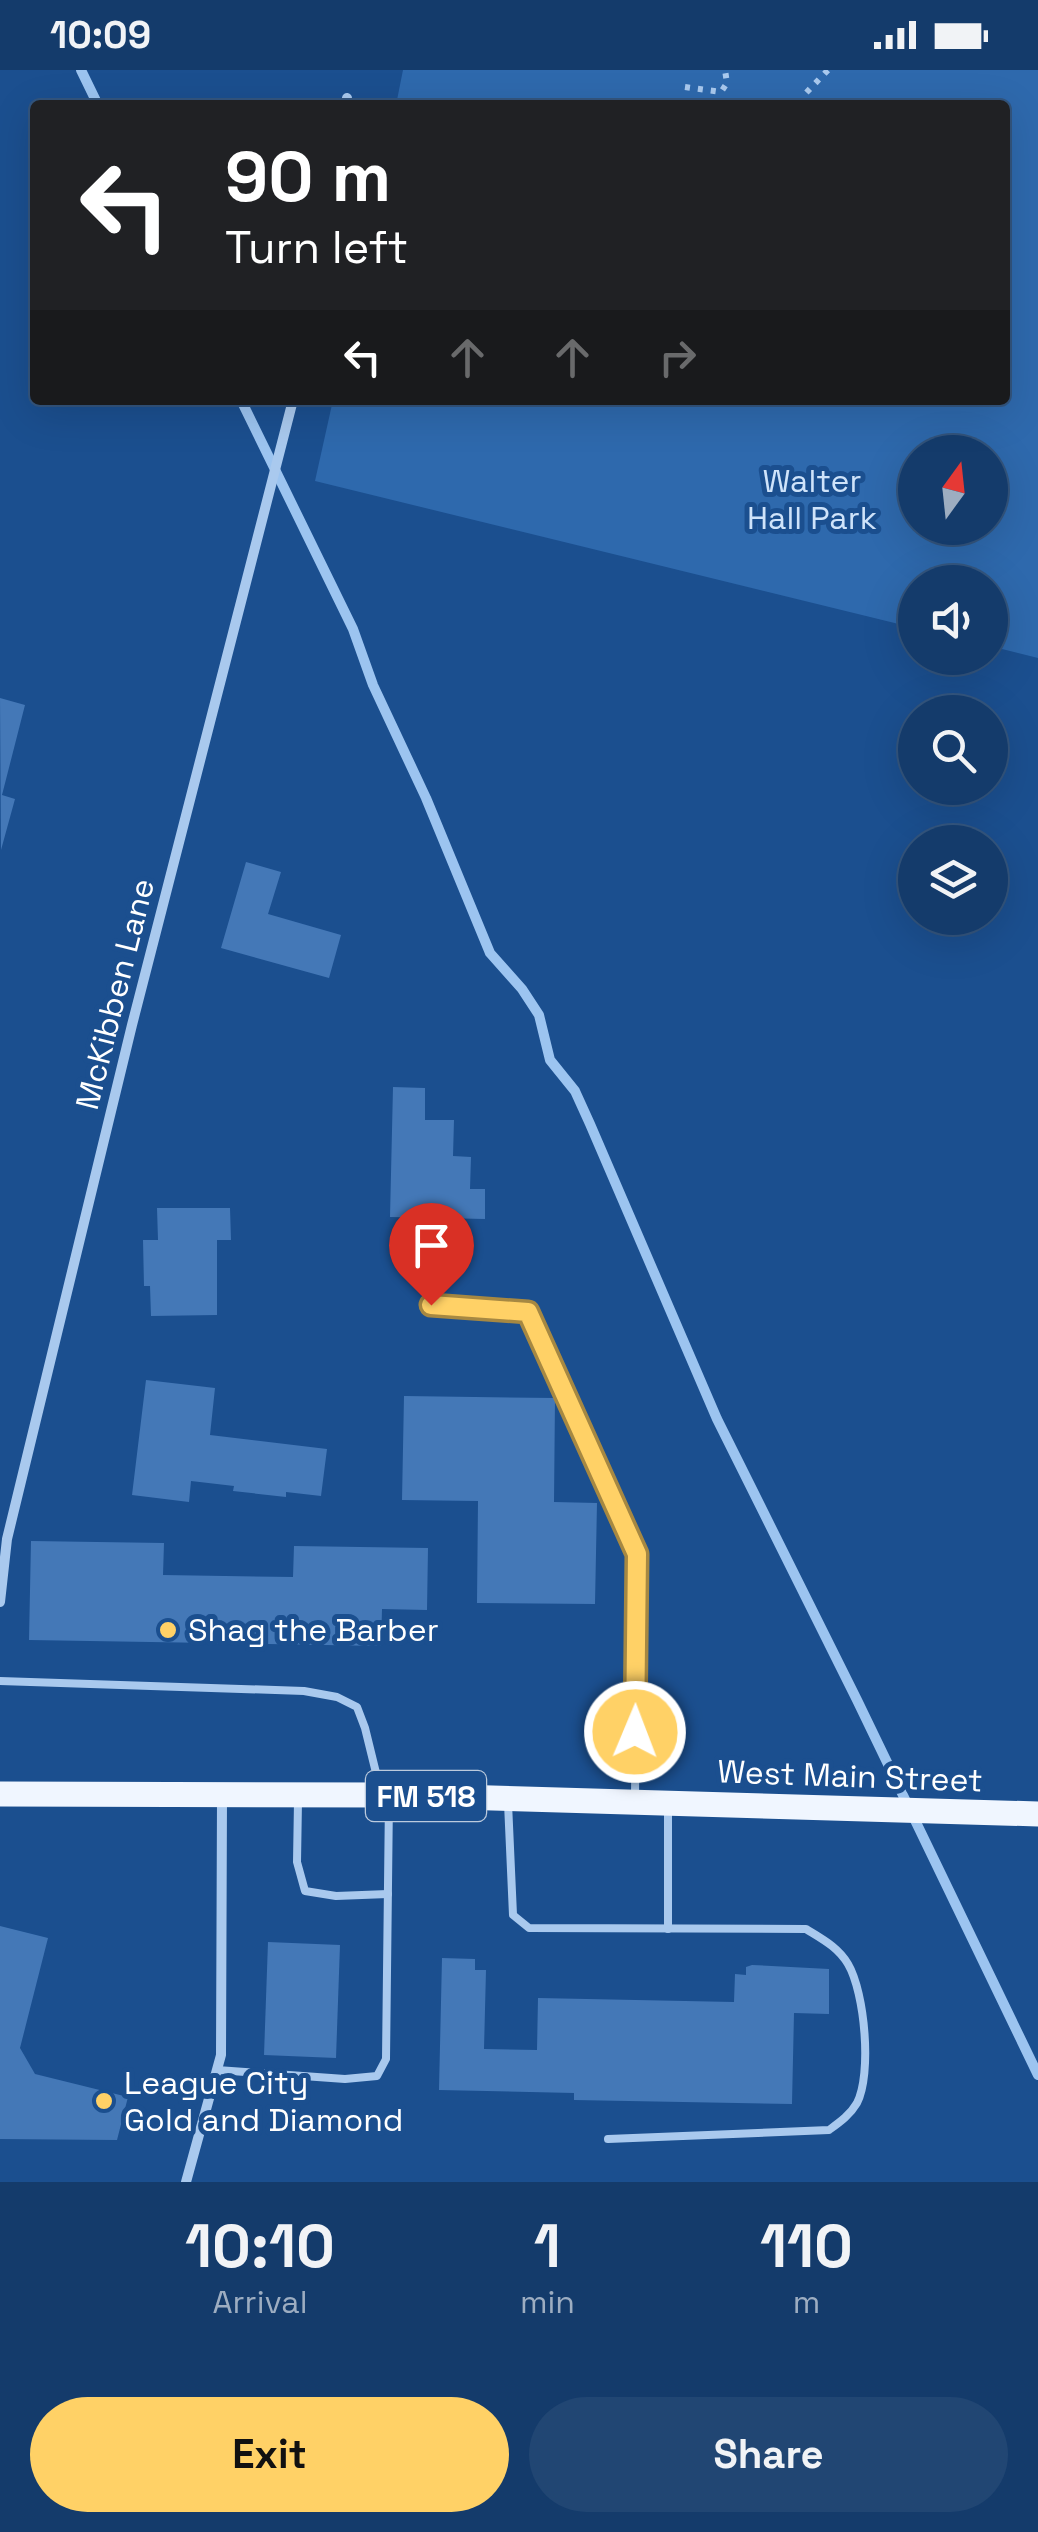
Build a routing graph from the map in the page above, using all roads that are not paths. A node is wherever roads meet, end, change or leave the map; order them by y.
1 (291, 405) edge
2 (431, 1305) dead end
3 (4, 1541) edge
4 (0, 1602) edge
5 (0, 1682) edge
6 (0, 1794) edge
7 (222, 1796) junction
8 (298, 1796) junction
9 (385, 1796) junction
10 (508, 1799) junction
11 (634, 1802) junction
12 (668, 1804) junction
13 (1038, 1814) edge
14 (388, 1894) junction
15 (668, 1929) junction
16 (217, 2070) junction
17 (608, 2139) dead end
18 (186, 2182) edge

1 - 3 street, McKibben Lane
2 - 11 lane
3 - 4 street, McKibben Lane
5 - 9 lane
6 - 7 main road, West Main Street / FM 518
7 - 8 main road, West Main Street / FM 518
7 - 16 street
8 - 9 main road, West Main Street / FM 518
8 - 14 lane
9 - 10 main road, West Main Street / FM 518
9 - 14 lane
10 - 11 main road, West Main Street / FM 518
10 - 15 lane
11 - 12 main road, West Main Street / FM 518
12 - 13 main road, West Main Street / FM 518
12 - 15 lane
14 - 16 lane
15 - 17 lane
16 - 18 street

